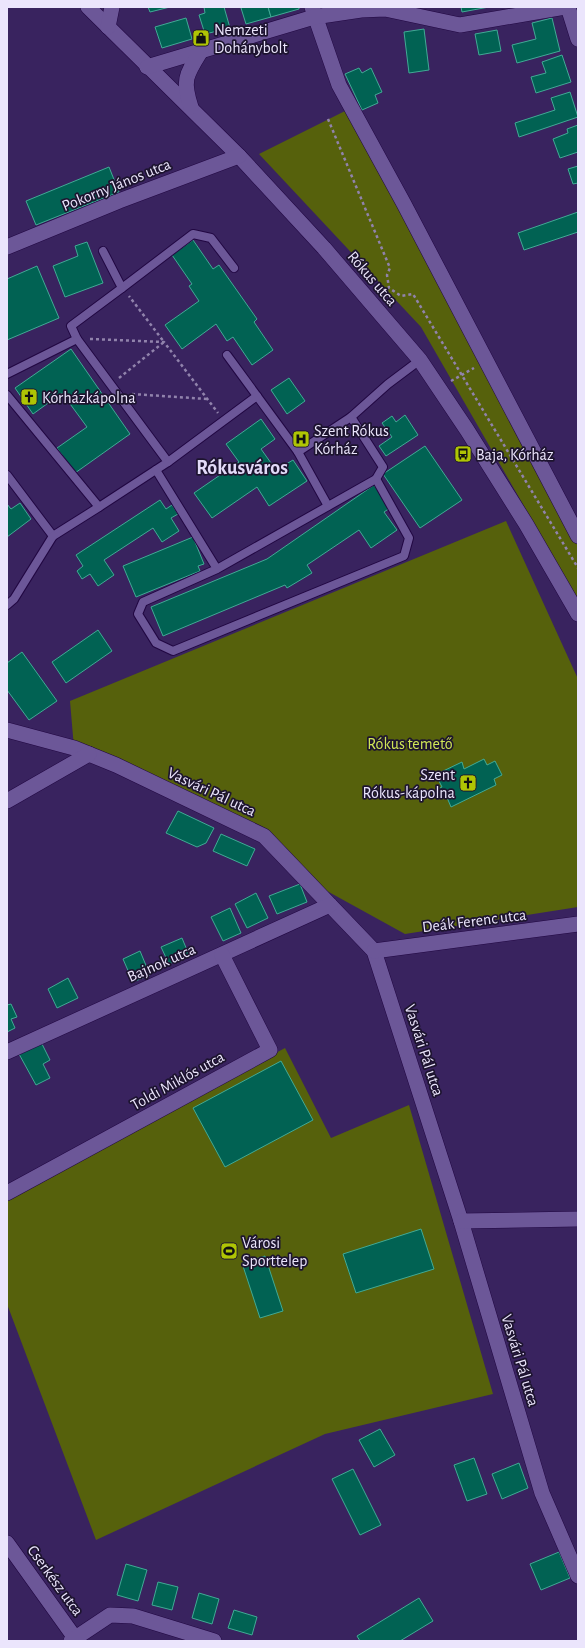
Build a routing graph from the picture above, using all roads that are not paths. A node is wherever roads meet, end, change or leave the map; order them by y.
1 (88, 7) edge
2 (112, 7) edge
3 (567, 7) edge
4 (313, 12) edge
5 (108, 27) junction
6 (578, 39) edge
7 (201, 51) junction
8 (147, 67) junction
9 (192, 110) junction
10 (239, 156) junction
11 (7, 247) edge
12 (103, 251) dead end
13 (234, 268) dead end
14 (122, 288) junction
15 (77, 339) junction
16 (227, 355) dead end
17 (420, 360) junction
18 (7, 374) edge
19 (7, 395) edge
20 (257, 396) junction
21 (351, 418) junction
22 (298, 452) junction
23 (168, 462) junction
24 (156, 470) junction
25 (7, 475) edge
26 (376, 479) junction
27 (328, 506) junction
28 (99, 507) junction
29 (53, 536) junction
30 (578, 536) edge
31 (216, 569) junction
32 (7, 605) edge
33 (578, 614) edge
34 (7, 730) edge
35 (89, 754) junction
36 (7, 801) edge
37 (330, 905) junction
38 (578, 924) edge
39 (374, 951) junction
40 (222, 955) junction
41 (7, 1052) edge
42 (7, 1193) edge
43 (578, 1219) edge
44 (460, 1220) junction
45 (7, 1543) edge
46 (578, 1576) edge
47 (73, 1639) edge
48 (214, 1641) edge

1 - 5 street, Rókus utca
2 - 5 street
3 - 4 street
3 - 6 street
4 - 7 street
4 - 30 street
5 - 8 street, Rókus utca
7 - 8 street
7 - 9 street
8 - 9 street, Rókus utca
9 - 10 street, Rókus utca
10 - 11 street, Pokorny János utca
10 - 17 street, Rókus utca
12 - 14 lane
13 - 14 lane
14 - 15 lane
15 - 18 lane
15 - 23 lane
16 - 20 lane
17 - 21 lane
17 - 33 street, Rókus utca
19 - 28 lane
20 - 22 lane
20 - 23 lane
21 - 22 lane
21 - 26 lane
22 - 27 lane
23 - 24 lane
24 - 28 lane
24 - 31 lane
25 - 29 lane
26 - 27 lane
26 - 31 lane
27 - 31 lane
28 - 29 lane
29 - 32 lane
34 - 35 street, Vasvári Pál utca
35 - 36 street
35 - 37 street, Vasvári Pál utca
37 - 39 street, Vasvári Pál utca
37 - 40 street, Bajnok utca
38 - 39 street, Deák Ferenc utca
39 - 44 street, Vasvári Pál utca
40 - 41 street, Bajnok utca
40 - 42 street, Toldi Miklós utca
43 - 44 street
44 - 46 street, Vasvári Pál utca
45 - 47 street, Cserkész utca
47 - 48 street

